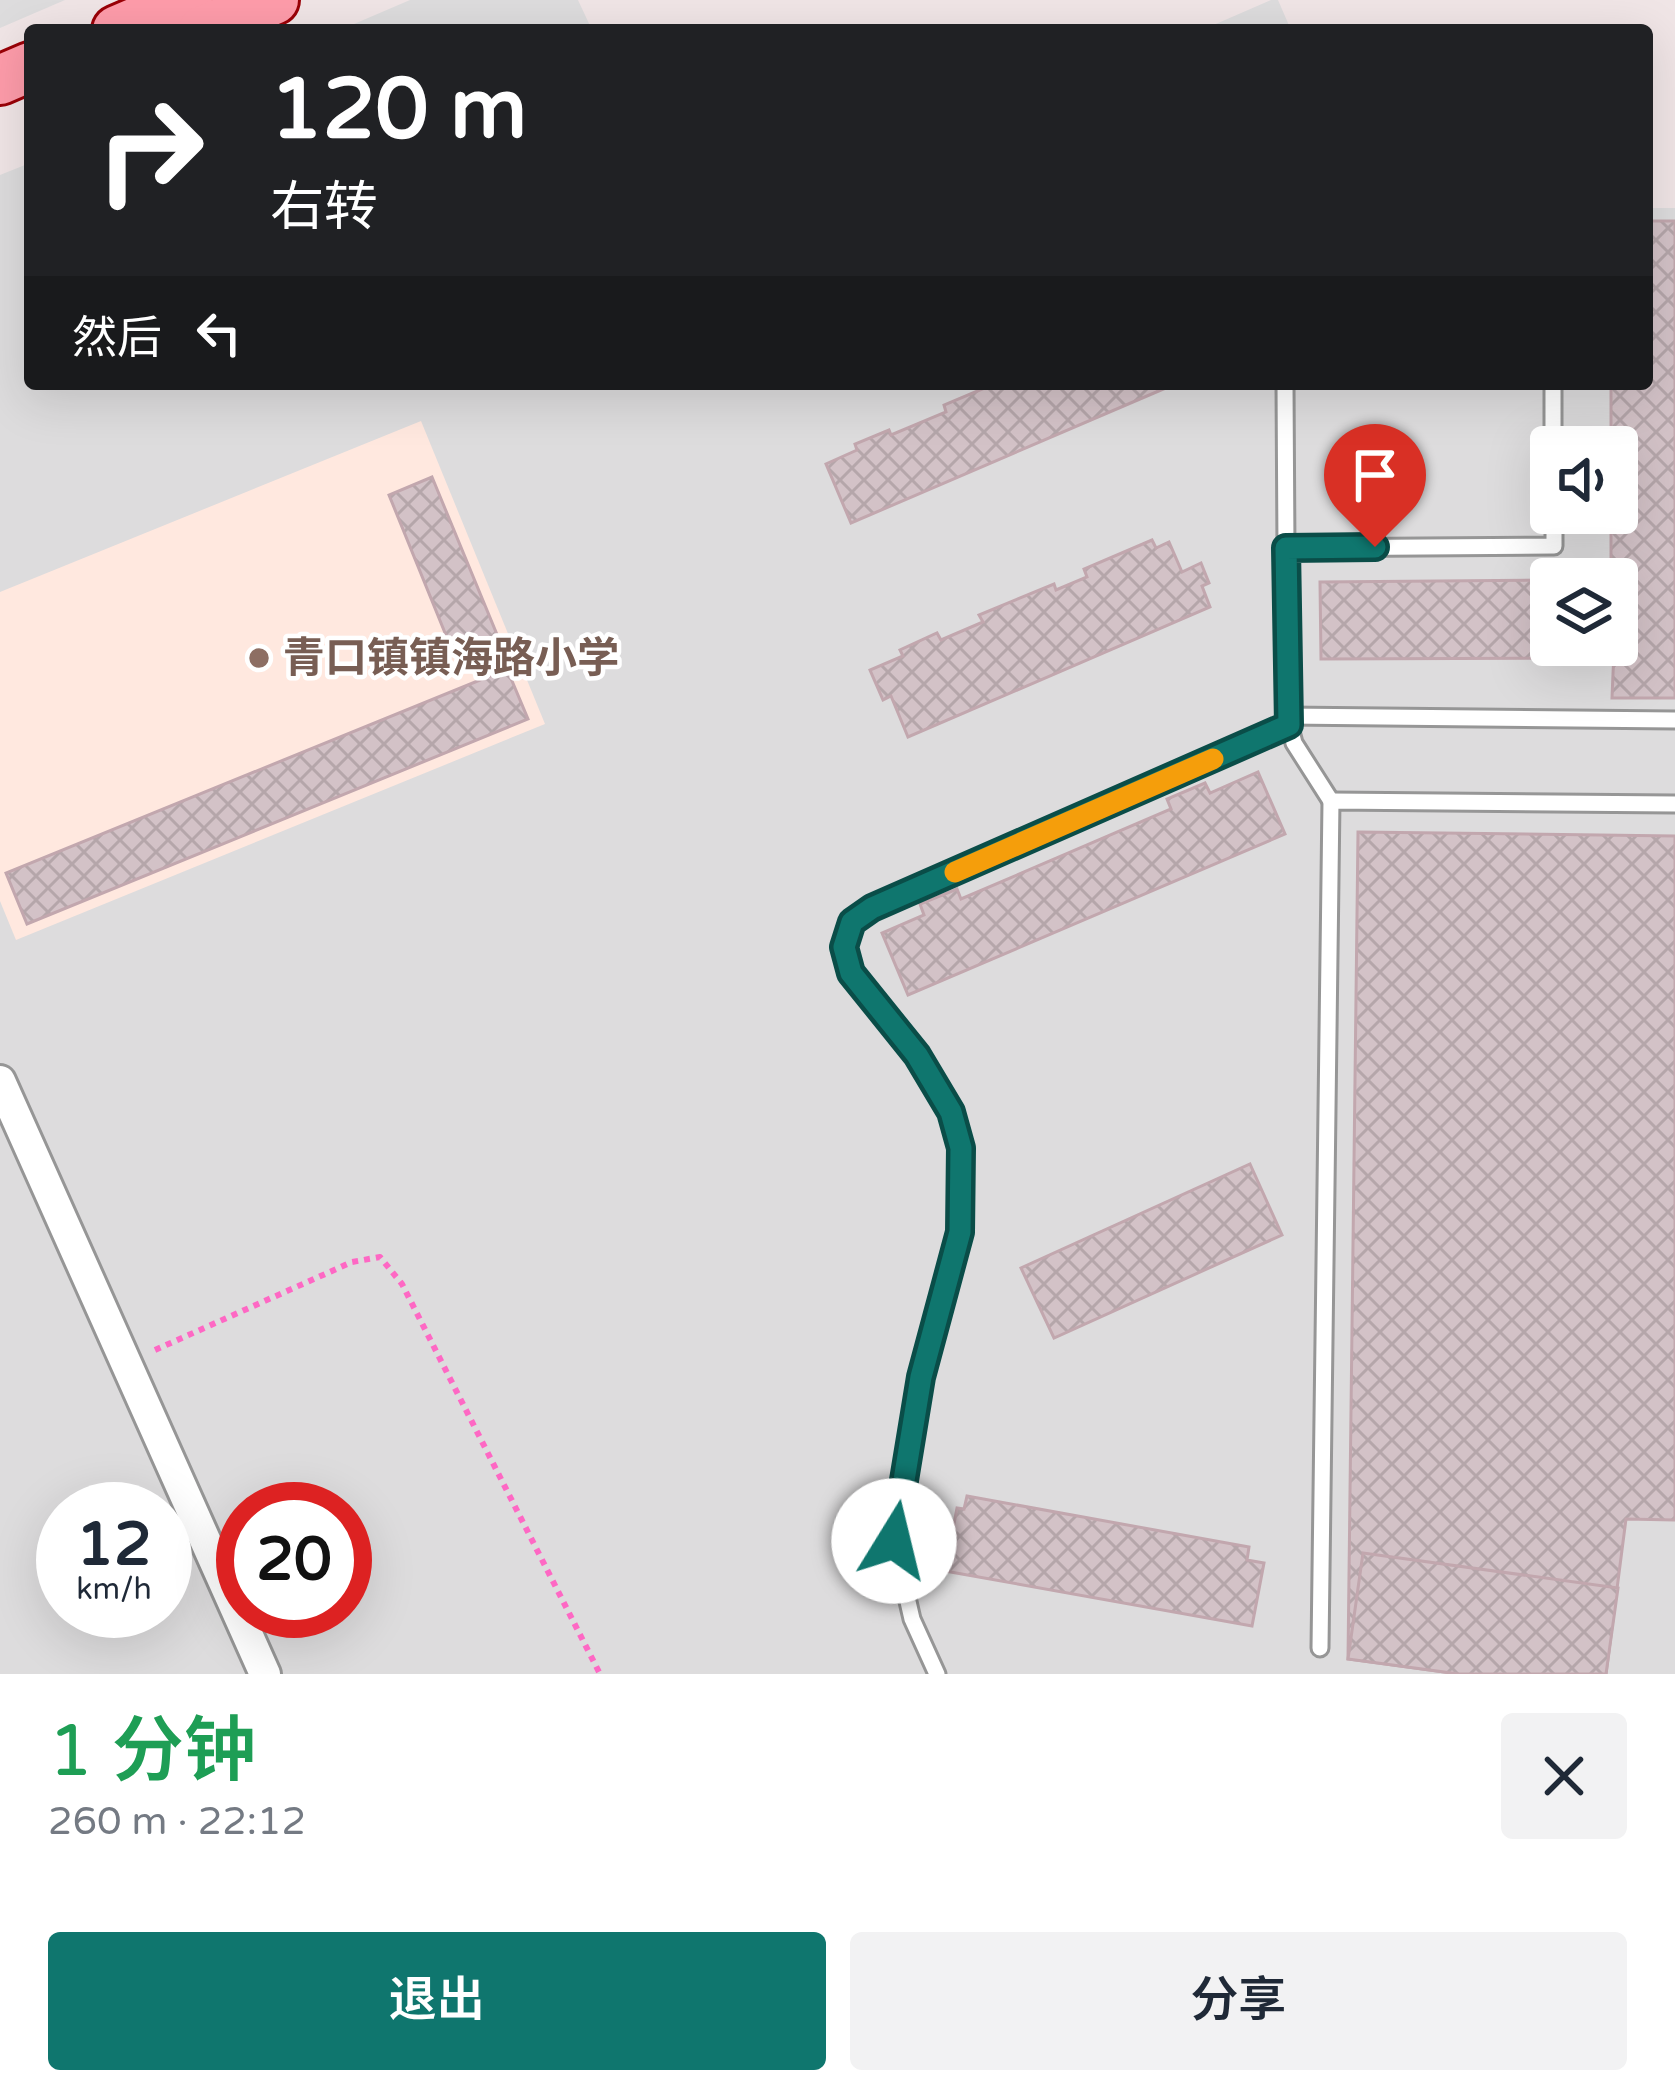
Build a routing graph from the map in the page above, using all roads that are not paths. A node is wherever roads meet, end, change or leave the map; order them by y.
1 (188, 0) edge
2 (274, 0) edge
3 (131, 24) edge
4 (217, 24) edge
5 (1286, 390) edge
6 (1553, 390) edge
7 (1553, 426) edge
8 (1554, 534) edge
9 (1286, 548) junction
10 (1675, 720) edge
11 (1288, 721) junction
12 (1331, 801) junction
13 (1675, 804) edge
14 (0, 1081) edge
15 (1320, 1648) dead end
16 (265, 1674) edge
17 (937, 1674) edge

1 - 3 main road
2 - 4 main road
5 - 9 lane
6 - 7 lane
8 - 9 lane
9 - 11 lane
10 - 11 lane
11 - 12 lane
11 - 17 lane
12 - 13 lane
12 - 15 lane
14 - 16 street

